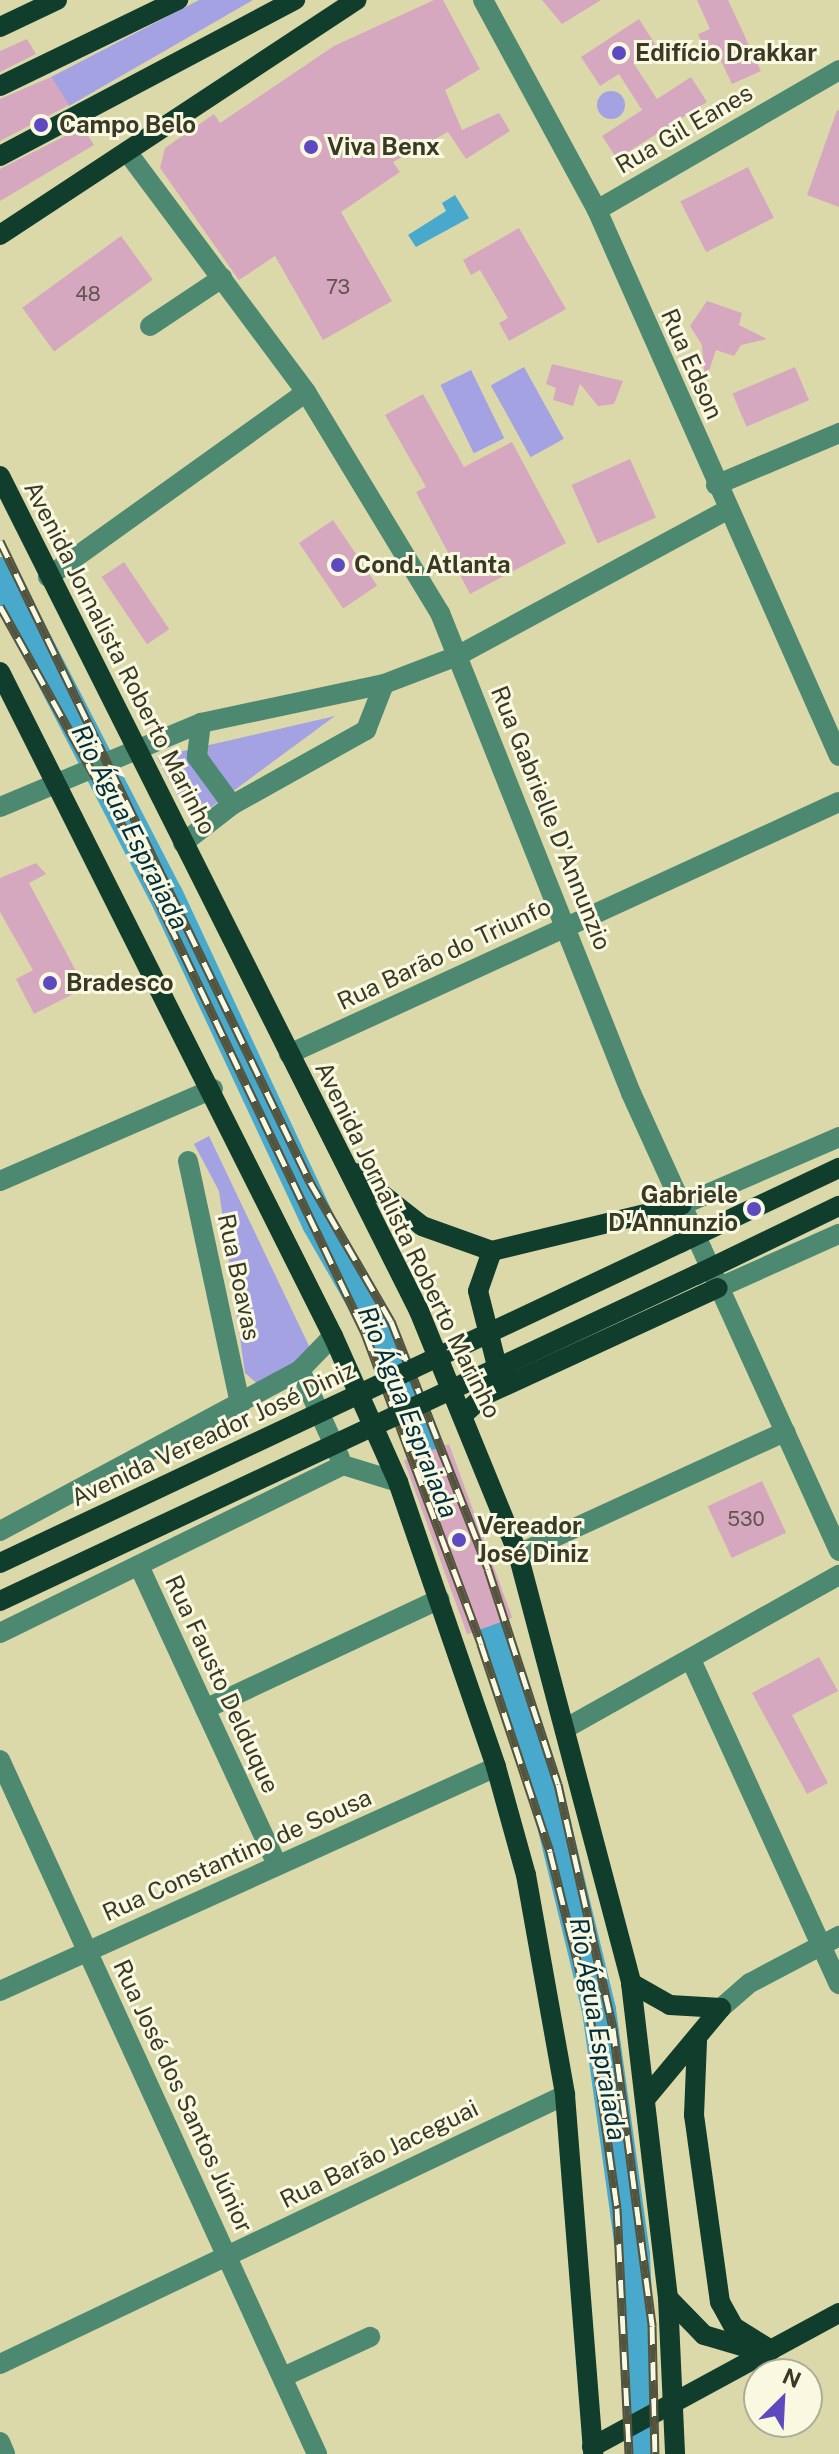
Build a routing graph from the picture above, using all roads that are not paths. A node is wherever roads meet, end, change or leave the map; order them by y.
1 (57, 0) edge
2 (178, 0) edge
3 (295, 0) edge
4 (357, 0) edge
5 (483, 0) edge
6 (0, 27) edge
7 (839, 70) edge
8 (0, 86) edge
9 (128, 153) junction
10 (0, 156) edge
11 (597, 210) junction
12 (0, 235) edge
13 (222, 278) junction
14 (150, 326) dead end
15 (306, 392) junction
16 (839, 433) edge
17 (0, 476) edge
18 (716, 485) junction
19 (727, 510) junction
20 (48, 577) junction
21 (457, 656) junction
22 (0, 672) edge
23 (384, 684) junction
24 (201, 723) junction
25 (131, 748) junction
26 (839, 756) edge
27 (58, 780) junction
28 (839, 802) edge
29 (232, 805) junction
30 (0, 807) edge
31 (183, 843) junction
32 (568, 925) junction
33 (289, 1054) junction
34 (213, 1089) junction
35 (839, 1137) edge
36 (188, 1161) dead end
37 (839, 1168) edge
38 (349, 1169) junction
39 (0, 1181) edge
40 (682, 1205) junction
41 (839, 1206) edge
42 (839, 1234) edge
43 (688, 1240) junction
44 (492, 1251) junction
45 (703, 1272) junction
46 (718, 1288) junction
47 (333, 1336) junction
48 (300, 1370) junction
49 (515, 1381) junction
50 (240, 1404) junction
51 (465, 1413) junction
52 (785, 1432) junction
53 (343, 1465) junction
54 (398, 1482) junction
55 (0, 1531) edge
56 (839, 1551) edge
57 (518, 1554) junction
58 (0, 1563) edge
59 (140, 1568) junction
60 (839, 1575) edge
61 (440, 1599) junction
62 (0, 1601) edge
63 (0, 1633) edge
64 (692, 1662) junction
65 (205, 1709) junction
66 (568, 1727) junction
67 (0, 1760) edge
68 (496, 1767) junction
69 (277, 1865) junction
70 (830, 1940) edge
71 (87, 1951) junction
72 (631, 1983) junction
73 (839, 1984) edge
74 (0, 1991) edge
75 (721, 2008) junction
76 (697, 2041) junction
77 (565, 2095) junction
78 (646, 2098) junction
79 (228, 2255) junction
80 (668, 2298) junction
81 (839, 2313) edge
82 (370, 2337) dead end
83 (768, 2351) junction
84 (0, 2364) edge
85 (283, 2377) junction
86 (666, 2406) junction
87 (0, 2442) edge
88 (588, 2452) edge
89 (5, 2454) edge
90 (317, 2454) edge
91 (675, 2454) edge

1 - 6 main road
2 - 8 main road
3 - 10 main road, bridge
4 - 9 main road
5 - 11 street, Rua Edson
7 - 11 street, Rua Gil Eanes
9 - 12 main road
9 - 13 street, Rua Gabrielle D'Annunzio
11 - 18 street, Rua Edson
13 - 14 street
13 - 15 street, Rua Gabrielle D'Annunzio
15 - 20 street
15 - 21 street, Rua Gabrielle D'Annunzio
16 - 18 street
17 - 20 main road, Avenida Jornalista Roberto Marinho
18 - 19 street, Rua Edson
19 - 21 street
19 - 26 street, Rua Edson
20 - 25 main road, Avenida Jornalista Roberto Marinho
21 - 23 street
21 - 32 street, Rua Gabrielle D'Annunzio
22 - 27 main road
23 - 24 street
23 - 29 street
24 - 25 street
24 - 29 street
25 - 27 street
25 - 31 main road, Avenida Jornalista Roberto Marinho
27 - 30 street
27 - 34 main road
28 - 32 street, Rua Barão do Triunfo
29 - 31 street
31 - 33 main road, Avenida Jornalista Roberto Marinho
32 - 33 street, Rua Barão do Triunfo
32 - 40 street, Rua Gabrielle D'Annunzio
33 - 38 main road, Avenida Jornalista Roberto Marinho
34 - 39 street
34 - 47 main road
35 - 40 street
36 - 50 street, Rua Boavas
37 - 43 main road, Avenida Vereador José Diniz
38 - 44 main road
38 - 51 main road, Avenida Jornalista Roberto Marinho
40 - 43 street, Rua Gabrielle D'Annunzio
40 - 44 main road
41 - 45 main road
42 - 46 street
43 - 45 street, Rua Gabrielle D'Annunzio
43 - 58 main road, Avenida Vereador José Diniz, bridge
44 - 49 main road
45 - 46 street, Rua Gabrielle D'Annunzio
45 - 62 main road, bridge
46 - 49 main road
46 - 52 street, Rua Gabrielle D'Annunzio
47 - 48 street, Avenida Vereador José Diniz
47 - 54 main road
48 - 50 street, Avenida Vereador José Diniz
48 - 53 street
49 - 51 main road
50 - 55 street, Avenida Vereador José Diniz
51 - 57 main road, Avenida Jornalista Roberto Marinho
52 - 56 street, Rua Gabrielle D'Annunzio
52 - 57 street
53 - 54 street
53 - 59 street
54 - 61 main road
57 - 66 main road, Avenida Jornalista Roberto Marinho
59 - 63 street
59 - 65 street, Rua Fausto Delduque
60 - 64 street
61 - 65 street
61 - 68 main road
64 - 66 street
64 - 70 street
65 - 69 street, Rua Fausto Delduque
66 - 72 main road, Avenida Jornalista Roberto Marinho
67 - 71 street, Rua José dos Santos Júnior
68 - 69 street, Rua Constantino de Sousa
68 - 77 main road
69 - 71 street, Rua Constantino de Sousa
70 - 73 street
70 - 75 street
71 - 74 street, Rua Constantino de Sousa
71 - 79 street, Rua José dos Santos Júnior
72 - 75 main road
72 - 78 main road, Avenida Jornalista Roberto Marinho
75 - 76 main road
76 - 78 main road
76 - 83 main road
77 - 79 street, Rua Barão Jaceguai
77 - 88 main road
78 - 80 main road, Avenida Jornalista Roberto Marinho
79 - 84 street, Rua Barão Jaceguai
79 - 85 street, Rua José dos Santos Júnior
80 - 83 main road
80 - 86 main road, Avenida Jornalista Roberto Marinho
81 - 83 main road
82 - 85 street
83 - 86 main road
85 - 90 street, Rua José dos Santos Júnior
86 - 88 main road
86 - 91 main road, Avenida Jornalista Roberto Marinho
87 - 89 street

